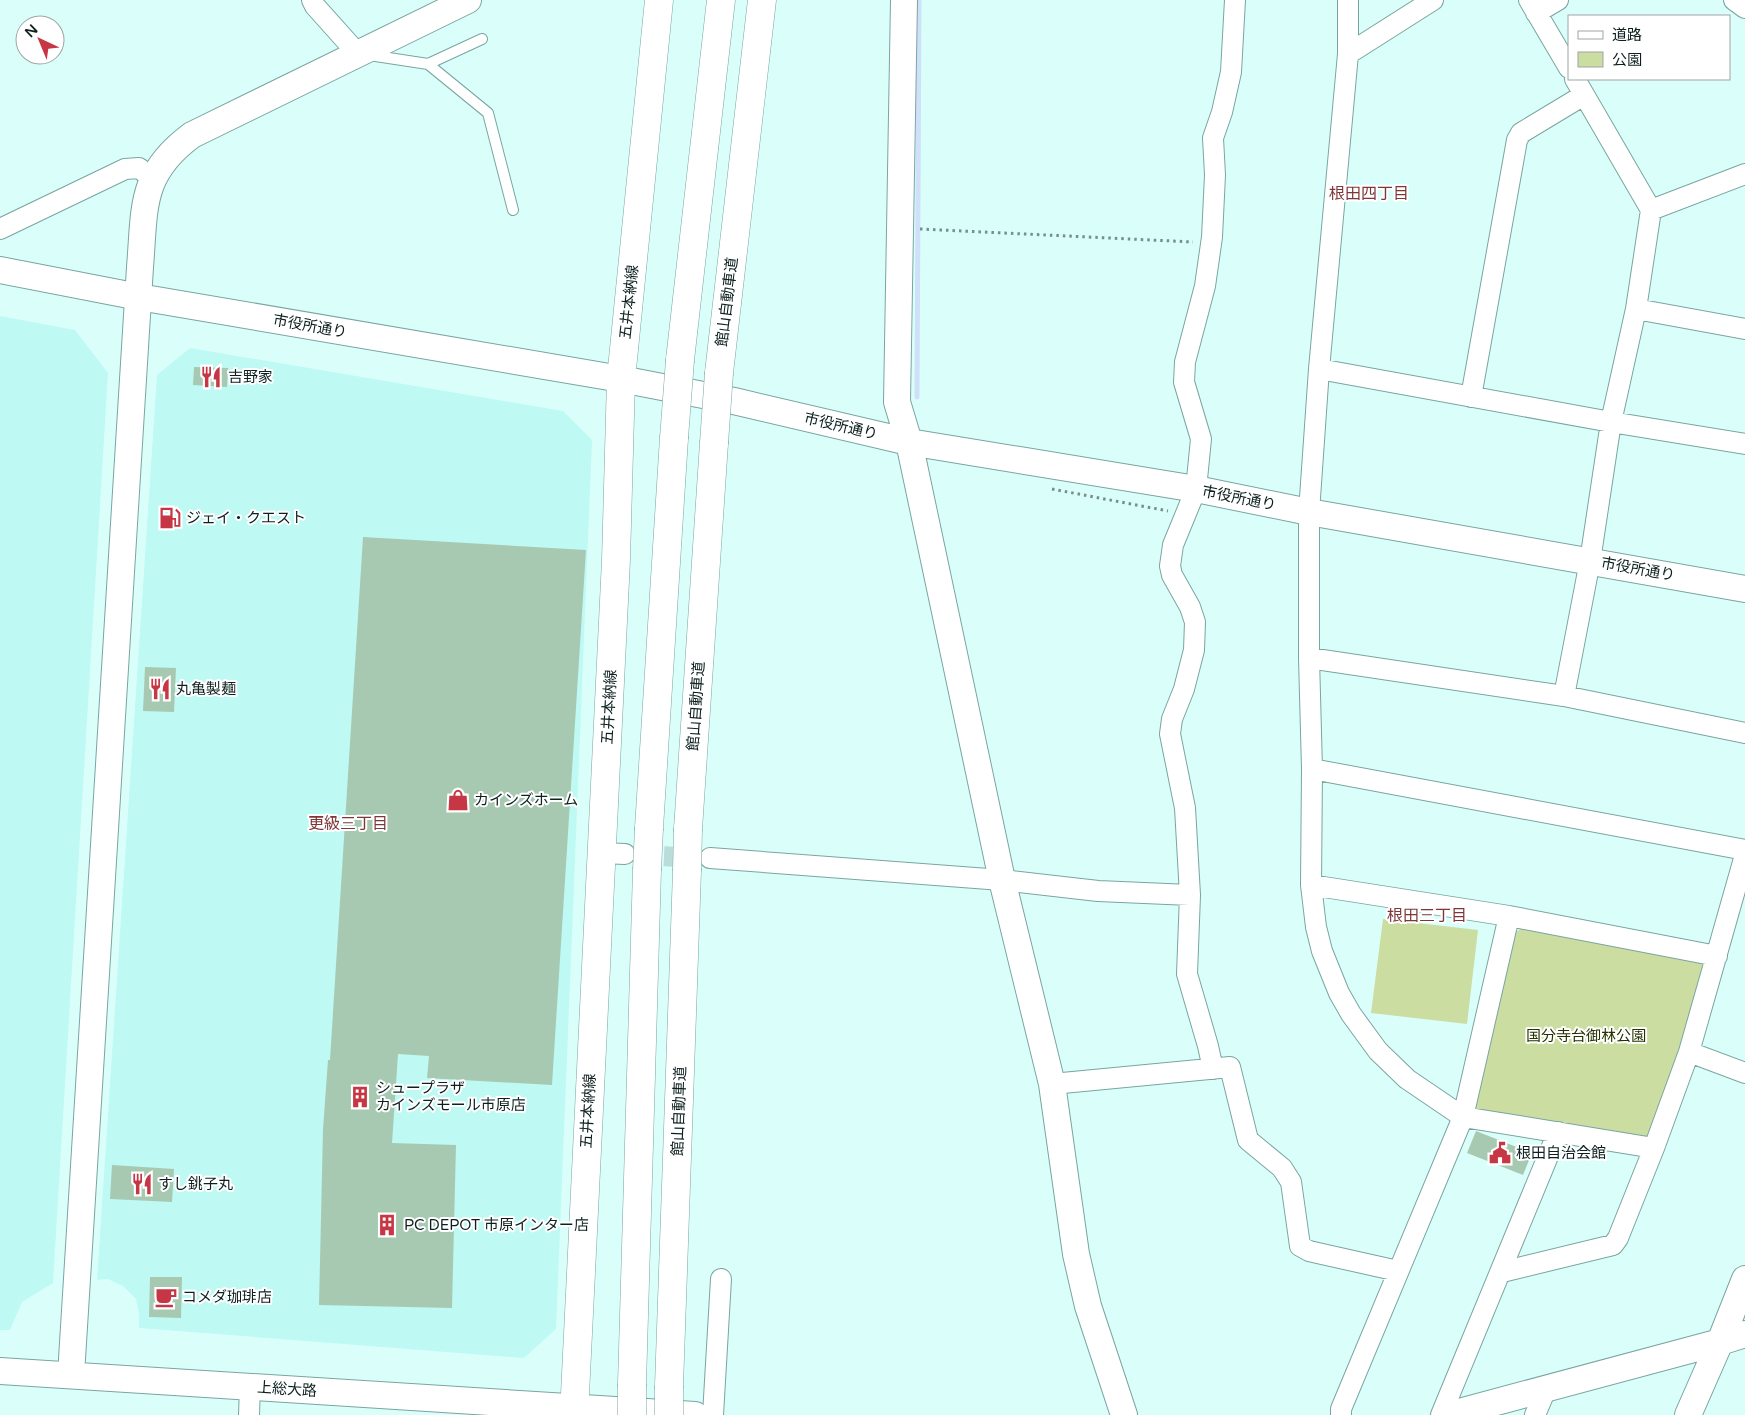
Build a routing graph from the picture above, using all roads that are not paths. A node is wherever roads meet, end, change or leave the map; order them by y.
1 (312, 0) edge
2 (468, 0) edge
3 (659, 0) edge
4 (721, 0) edge
5 (762, 0) edge
6 (904, 0) edge
7 (1235, 0) edge
8 (1348, 0) edge
9 (1433, 0) edge
10 (1558, 0) edge
11 (1734, 0) edge
12 (1533, 6) edge
13 (1745, 8) edge
14 (482, 39) dead end
15 (358, 54) junction
16 (1348, 54) junction
17 (428, 64) junction
18 (1568, 66) edge
19 (1580, 87) edge
20 (1745, 174) edge
21 (153, 179) junction
22 (513, 210) dead end
23 (1651, 210) junction
24 (0, 229) edge
25 (0, 270) edge
26 (139, 297) junction
27 (1636, 308) junction
28 (1745, 328) edge
29 (1319, 369) junction
30 (621, 379) junction
31 (1471, 397) junction
32 (1611, 422) junction
33 (909, 442) junction
34 (1745, 444) edge
35 (1196, 489) junction
36 (1309, 512) junction
37 (1590, 561) junction
38 (1745, 589) edge
39 (1309, 658) junction
40 (1564, 696) junction
41 (1745, 733) edge
42 (1312, 768) junction
43 (1745, 850) edge
44 (1745, 855) edge
45 (698, 865) junction
46 (1002, 880) junction
47 (1311, 885) junction
48 (1190, 895) junction
49 (1509, 916) junction
50 (1717, 956) junction
51 (1689, 1052) junction
52 (1213, 1069) junction
53 (1745, 1073) edge
54 (1052, 1084) junction
55 (1463, 1117) junction
56 (1558, 1132) junction
57 (1654, 1148) junction
58 (1398, 1272) junction
59 (1502, 1272) junction
60 (722, 1279) dead end
61 (1745, 1279) edge
62 (1745, 1334) edge
63 (1720, 1342) junction
64 (0, 1371) edge
65 (71, 1375) junction
66 (250, 1386) junction
67 (1546, 1389) junction
68 (575, 1411) edge
69 (249, 1415) edge
70 (632, 1415) edge
71 (669, 1415) edge
72 (695, 1415) edge
73 (713, 1415) edge
74 (1124, 1415) edge
75 (1341, 1415) edge
76 (1441, 1415) edge
77 (1448, 1415) edge
78 (1535, 1415) edge
79 (1688, 1415) edge

1 - 15 street
2 - 15 street
3 - 30 main road, 五井本納線
4 - 70 main road, bridge
5 - 45 main road, 館山自動車道, bridge
6 - 33 street
7 - 35 street
8 - 16 street
9 - 16 street
10 - 12 street
11 - 13 street
12 - 18 street
14 - 17 lane
15 - 17 lane
15 - 21 street
16 - 29 street
17 - 22 lane
19 - 23 street
19 - 31 street
20 - 23 street
21 - 24 street
21 - 26 street
23 - 27 street
25 - 26 street, 市役所通り
26 - 30 street, 市役所通り
26 - 65 street
27 - 28 street
27 - 32 street
29 - 31 street
29 - 36 street
30 - 33 street, 市役所通り
30 - 68 main road, 五井本納線
31 - 32 street
32 - 34 street
32 - 37 street
33 - 35 street, 市役所通り
33 - 46 street
35 - 36 street, 市役所通り
35 - 48 street
36 - 37 street, 市役所通り
36 - 39 street
37 - 38 street, 市役所通り
37 - 40 street
39 - 40 street
39 - 42 street
40 - 41 street
42 - 43 street
42 - 47 street
44 - 50 street
45 - 46 street
45 - 71 main road, 館山自動車道, bridge
46 - 48 street
46 - 54 street
47 - 49 street
47 - 55 street
48 - 52 street
49 - 50 street
49 - 55 street
50 - 51 street
51 - 53 street
51 - 57 street
52 - 54 street
52 - 58 street
54 - 74 street
55 - 56 street
55 - 58 street
56 - 57 street
56 - 59 street
57 - 59 street
58 - 75 street
59 - 76 street
60 - 73 street
61 - 63 street
62 - 63 street
63 - 67 street
63 - 79 street
64 - 65 street, 上総大路
65 - 66 street, 上総大路
66 - 68 street, 上総大路
66 - 69 street
67 - 77 street
67 - 78 street
68 - 72 street, 上総大路

